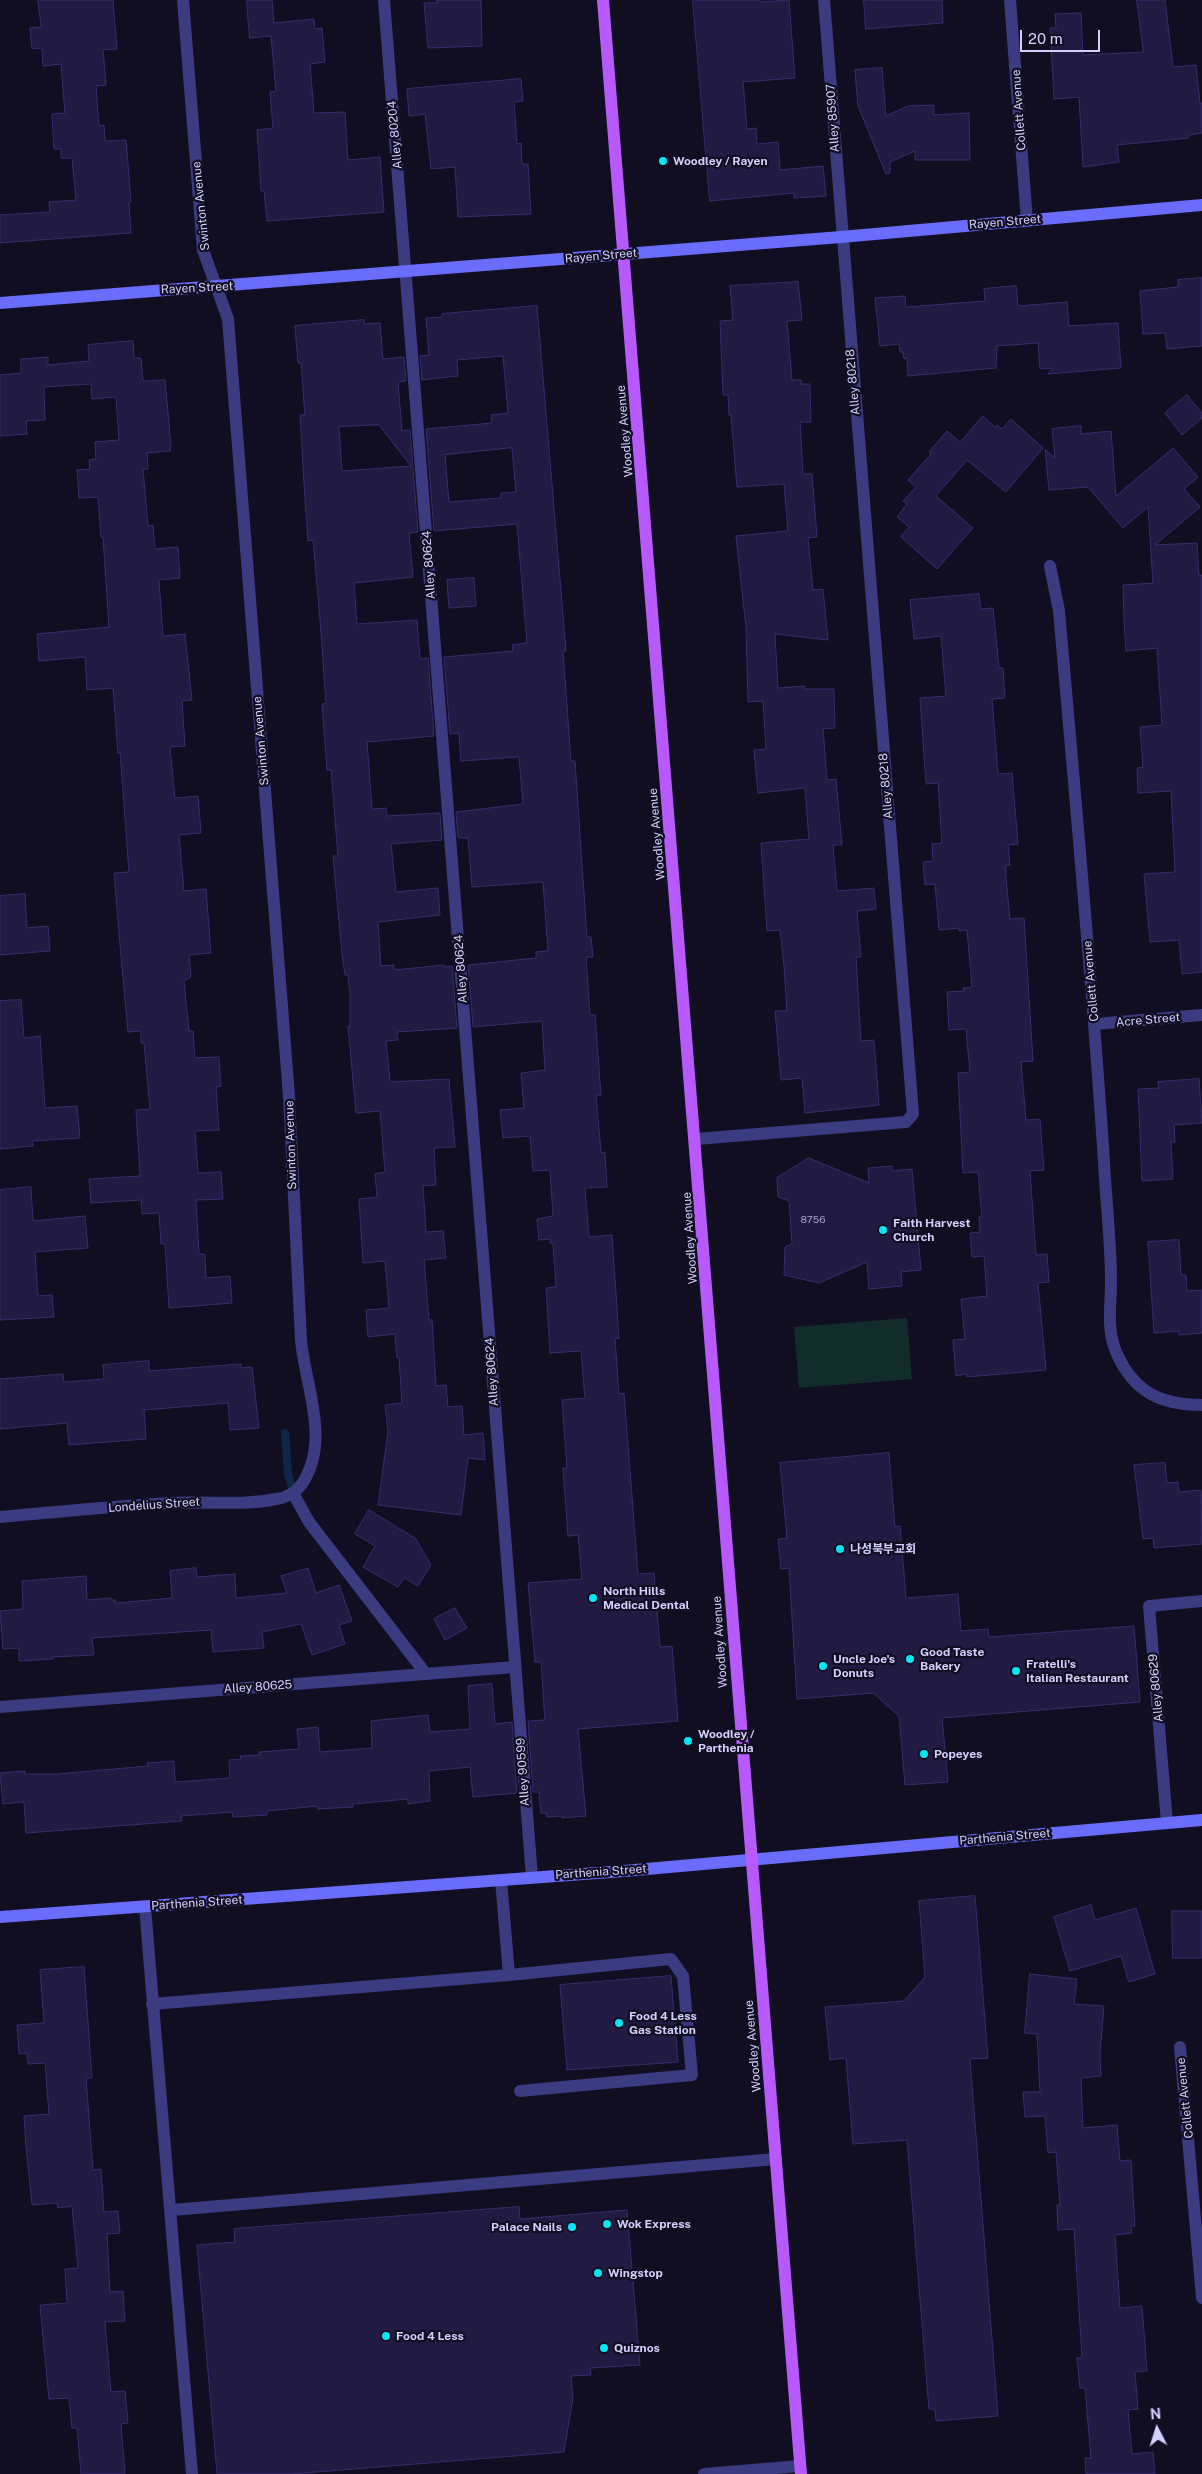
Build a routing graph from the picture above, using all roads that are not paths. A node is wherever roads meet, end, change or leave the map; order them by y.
1 (183, 0) edge
2 (384, 0) edge
3 (603, 0) edge
4 (824, 0) edge
5 (1010, 0) edge
6 (1202, 205) edge
7 (1027, 220) junction
8 (841, 237) junction
9 (624, 253) junction
10 (406, 270) junction
11 (216, 288) junction
12 (0, 303) edge
13 (1050, 566) dead end
14 (1202, 1015) edge
15 (1095, 1024) junction
16 (696, 1139) junction
17 (1202, 1405) edge
18 (302, 1483) joint
19 (292, 1493) junction
20 (0, 1517) edge
21 (1202, 1602) edge
22 (515, 1667) junction
23 (426, 1674) junction
24 (0, 1707) edge
25 (1202, 1820) edge
26 (1168, 1823) junction
27 (750, 1858) junction
28 (532, 1877) junction
29 (501, 1880) junction
30 (144, 1907) junction
31 (0, 1917) edge
32 (509, 1975) junction
33 (152, 2004) junction
34 (1180, 2047) dead end
35 (520, 2090) dead end
36 (776, 2159) junction
37 (172, 2210) junction
38 (1202, 2298) edge
39 (800, 2470) edge
40 (192, 2474) edge
41 (704, 2474) edge

1 - 11 street, Swinton Avenue
2 - 10 street, Alley 80204
3 - 9 main road, Woodley Avenue
4 - 8 street, Alley 85907
5 - 7 street, Collett Avenue
6 - 7 street, Rayen Street
7 - 8 street, Rayen Street
8 - 9 street, Rayen Street
8 - 16 street, Alley 80218
9 - 10 street, Rayen Street
9 - 16 main road, Woodley Avenue
10 - 11 street, Rayen Street
10 - 22 street, Alley 80624
11 - 12 street, Rayen Street
11 - 18 street, Swinton Avenue
13 - 15 street, Collett Avenue
14 - 15 street, Acre Street
15 - 17 street, Collett Avenue
16 - 27 main road, Woodley Avenue
18 - 19 street, Londelius Street
19 - 20 street, Londelius Street
19 - 23 street
21 - 26 street, Alley 80629
22 - 23 street, Alley 80625
22 - 28 street, Alley 90599
23 - 24 street, Alley 80625
25 - 26 street, Parthenia Street
26 - 27 street, Parthenia Street
27 - 28 street, Parthenia Street
27 - 36 main road, Woodley Avenue
28 - 29 street, Parthenia Street
29 - 30 street, Parthenia Street
29 - 32 street
30 - 31 street, Parthenia Street
30 - 33 street
32 - 33 street
32 - 35 street
33 - 37 street
34 - 38 street, Collett Avenue
36 - 37 street
36 - 39 main road, Woodley Avenue
37 - 40 street
39 - 41 street

